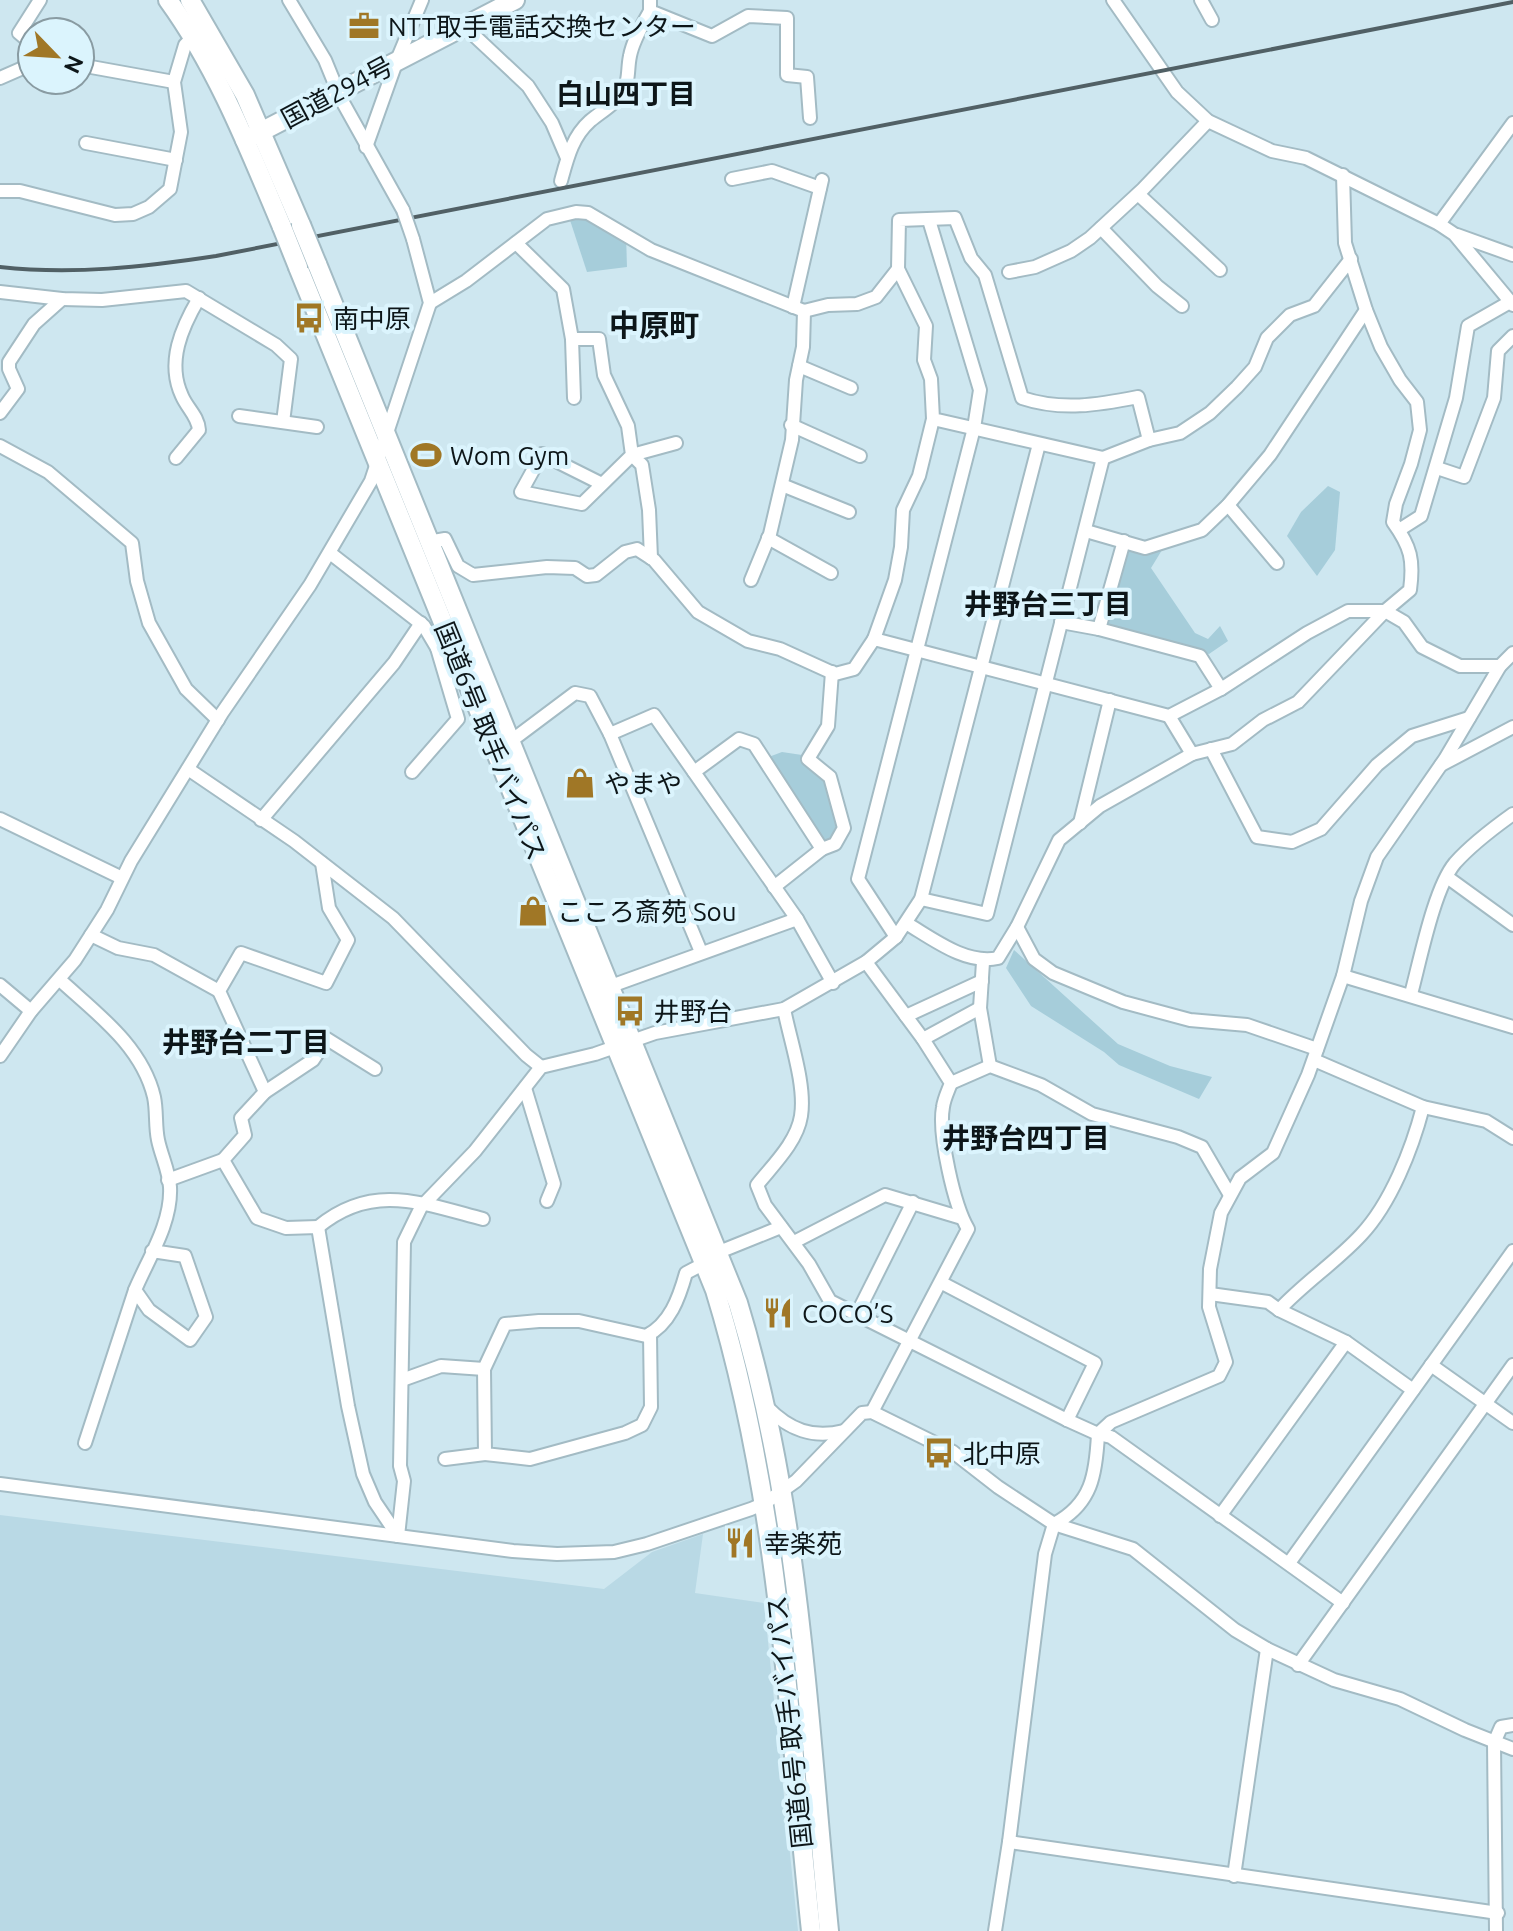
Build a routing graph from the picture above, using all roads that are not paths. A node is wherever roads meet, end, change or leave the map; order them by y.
1 (168, 0) edge
2 (190, 0) edge
3 (289, 0) edge
4 (422, 0) edge
5 (515, 0) edge
6 (1113, 0) edge
7 (1201, 0) edge
8 (650, 6) edge
9 (1212, 20) dead end
10 (464, 26) junction
11 (193, 37) junction
12 (397, 60) junction
13 (96, 68) edge
14 (174, 82) junction
15 (337, 92) junction
16 (810, 118) dead end
17 (1208, 121) junction
18 (1513, 123) edge
19 (253, 136) junction
20 (86, 143) dead end
21 (366, 147) junction
22 (567, 158) junction
23 (176, 160) junction
24 (1343, 175) junction
25 (732, 179) dead end
26 (561, 181) dead end
27 (0, 191) edge
28 (1138, 194) junction
29 (929, 220) junction
30 (1439, 224) junction
31 (1101, 228) junction
32 (1454, 234) junction
33 (516, 243) junction
34 (1513, 255) edge
35 (1351, 259) junction
36 (308, 266) junction
37 (898, 269) junction
38 (1220, 270) dead end
39 (1009, 272) dead end
40 (0, 292) edge
41 (199, 298) junction
42 (62, 299) junction
43 (430, 303) junction
44 (1512, 304) edge
45 (1182, 306) dead end
46 (799, 309) junction
47 (1366, 310) junction
48 (1513, 336) edge
49 (572, 339) junction
50 (799, 366) junction
51 (851, 388) dead end
52 (574, 398) dead end
53 (0, 413) edge
54 (239, 416) dead end
55 (933, 419) junction
56 (283, 422) junction
57 (791, 425) junction
58 (317, 427) dead end
59 (974, 428) junction
60 (385, 436) junction
61 (1149, 440) junction
62 (676, 443) dead end
63 (1039, 444) junction
64 (0, 446) edge
65 (632, 455) junction
66 (860, 456) dead end
67 (176, 458) dead end
68 (1103, 458) junction
69 (378, 464) junction
70 (1437, 468) junction
71 (602, 484) junction
72 (782, 485) junction
73 (1228, 505) junction
74 (849, 512) dead end
75 (1399, 530) junction
76 (1086, 531) junction
77 (768, 538) junction
78 (1124, 541) junction
79 (428, 542) junction
80 (330, 553) junction
81 (651, 558) junction
82 (1277, 563) dead end
83 (831, 573) dead end
84 (751, 580) dead end
85 (1385, 611) junction
86 (1061, 622) junction
87 (421, 623) junction
88 (1099, 629) junction
89 (874, 639) junction
90 (444, 645) junction
91 (916, 650) junction
92 (1513, 653) edge
93 (980, 666) junction
94 (1500, 666) junction
95 (832, 672) junction
96 (1046, 682) junction
97 (1221, 689) junction
98 (1110, 700) junction
99 (1169, 716) junction
100 (1469, 718) junction
101 (218, 720) junction
102 (1513, 727) edge
103 (610, 734) junction
104 (511, 741) junction
105 (1211, 749) junction
106 (1192, 754) junction
107 (1438, 766) junction
108 (188, 769) junction
109 (412, 772) dead end
110 (694, 772) junction
111 (1513, 814) edge
112 (0, 819) edge
113 (261, 820) junction
114 (1080, 823) junction
115 (822, 849) junction
116 (322, 863) junction
117 (1447, 877) junction
118 (122, 878) junction
119 (774, 887) junction
120 (921, 899) junction
121 (797, 919) junction
122 (906, 923) junction
123 (1513, 925) edge
124 (1017, 927) junction
125 (91, 935) junction
126 (896, 937) junction
127 (701, 952) junction
128 (866, 962) junction
129 (983, 962) junction
130 (1343, 976) junction
131 (60, 980) junction
132 (982, 981) junction
133 (833, 983) junction
134 (0, 985) edge
135 (611, 986) junction
136 (219, 991) junction
137 (1411, 994) junction
138 (980, 1008) junction
139 (784, 1009) junction
140 (31, 1011) junction
141 (906, 1016) junction
142 (1513, 1027) edge
143 (923, 1039) junction
144 (625, 1044) junction
145 (1316, 1055) junction
146 (0, 1056) edge
147 (990, 1066) junction
148 (541, 1067) junction
149 (375, 1069) dead end
150 (951, 1083) junction
151 (525, 1088) junction
152 (265, 1092) junction
153 (1423, 1107) junction
154 (1513, 1138) edge
155 (223, 1160) junction
156 (168, 1180) junction
157 (1230, 1195) junction
158 (547, 1201) dead end
159 (913, 1202) junction
160 (424, 1203) junction
161 (962, 1218) junction
162 (483, 1219) dead end
163 (318, 1227) junction
164 (781, 1227) junction
165 (794, 1242) junction
166 (152, 1251) junction
167 (1513, 1251) edge
168 (712, 1257) junction
169 (942, 1283) junction
170 (135, 1290) junction
171 (1210, 1294) junction
172 (1279, 1310) junction
173 (857, 1314) junction
174 (650, 1334) junction
175 (911, 1340) junction
176 (1346, 1342) junction
177 (1431, 1365) junction
178 (1513, 1365) edge
179 (484, 1369) junction
180 (402, 1380) junction
181 (1413, 1390) junction
182 (1485, 1403) junction
183 (767, 1407) junction
184 (872, 1412) junction
185 (1067, 1420) junction
186 (1513, 1423) edge
187 (844, 1431) junction
188 (1098, 1434) junction
189 (85, 1443) dead end
190 (485, 1454) junction
191 (445, 1459) dead end
192 (0, 1484) edge
193 (782, 1492) junction
194 (765, 1503) junction
195 (1220, 1516) junction
196 (1054, 1524) junction
197 (398, 1536) junction
198 (1289, 1563) junction
199 (1343, 1603) junction
200 (1267, 1649) junction
201 (1298, 1665) junction
202 (1513, 1725) edge
203 (1494, 1743) junction
204 (1513, 1749) edge
205 (1009, 1842) junction
206 (1234, 1876) junction
207 (1498, 1913) junction
208 (811, 1931) edge
209 (829, 1931) edge
210 (995, 1931) edge
211 (1496, 1931) edge

1 - 11 highway, 国道6号 取手バイパス
2 - 19 highway, 国道6号 取手バイパス
3 - 15 street
4 - 12 street
5 - 10 highway, 国道294号
6 - 17 street
7 - 9 street
8 - 16 street
8 - 22 street
10 - 12 highway, 国道294号
10 - 22 street
11 - 14 street
11 - 19 highway, 国道6号 取手バイパス
12 - 15 highway, 国道294号
12 - 21 street
13 - 14 street
14 - 23 street
15 - 19 highway, 国道294号
15 - 21 street
17 - 24 street
17 - 28 street
18 - 30 street
19 - 36 highway, 国道6号 取手バイパス, bridge
20 - 23 street
21 - 43 street, bridge
22 - 26 street
23 - 27 street
24 - 30 street
24 - 35 street
25 - 46 street
28 - 31 street
28 - 38 street
29 - 37 street
29 - 59 street
29 - 61 street
30 - 32 street
31 - 39 street
31 - 45 street
32 - 34 street
32 - 44 street
33 - 43 street
33 - 46 street
33 - 49 street
35 - 47 street
35 - 61 street
36 - 60 highway, 国道6号 取手バイパス
36 - 69 highway, 国道6号 取手バイパス
37 - 46 street
37 - 55 street
40 - 42 street
41 - 42 street
41 - 56 street
41 - 67 street
42 - 53 street
43 - 60 street
44 - 70 street
46 - 50 street
47 - 73 street
47 - 75 street
48 - 70 street
49 - 52 street
49 - 65 street
50 - 51 street
50 - 57 street
54 - 56 street
55 - 59 street
55 - 89 street
56 - 58 street
57 - 66 street
57 - 72 street
59 - 63 street
59 - 91 street
60 - 69 street
60 - 79 highway, 国道6号 取手バイパス
61 - 68 street
62 - 65 street
63 - 68 street
63 - 93 street
64 - 101 street
65 - 71 street
65 - 81 street
68 - 76 street
69 - 80 street
69 - 90 highway, 国道6号 取手バイパス
70 - 75 street
71 - 71 street
72 - 74 street
72 - 77 street
73 - 78 street
73 - 82 street
75 - 85 street
76 - 78 street
76 - 86 street
77 - 83 street
77 - 84 street
78 - 88 street
79 - 81 street
79 - 104 highway, 国道6号 取手バイパス
80 - 87 street
80 - 101 street
81 - 95 street
85 - 94 street
85 - 97 street
85 - 105 street
86 - 88 street
86 - 96 street
87 - 90 street
87 - 113 street
88 - 97 street
89 - 91 street
89 - 95 street
90 - 109 street
90 - 144 highway, 国道6号 取手バイパス
91 - 93 street
91 - 126 street
92 - 94 street
93 - 96 street
93 - 120 street
94 - 100 street
95 - 115 street
96 - 98 street
96 - 120 street
97 - 99 street
98 - 99 street
98 - 114 street
99 - 106 street
100 - 105 street
100 - 107 street
101 - 108 street
102 - 107 street
103 - 104 street
103 - 110 street
103 - 127 street
104 - 135 highway, 国道6号 取手バイパス
105 - 106 street
106 - 114 street
107 - 130 street
108 - 113 street
108 - 118 street
110 - 115 street
110 - 119 street
111 - 117 street
112 - 118 street
113 - 116 street
114 - 124 street
115 - 119 street
116 - 136 street
116 - 148 street
117 - 123 street
117 - 137 street
118 - 125 street
119 - 121 street
120 - 122 street
121 - 127 street
121 - 133 street
122 - 126 street
122 - 129 street
124 - 129 street
124 - 145 street
125 - 131 street
125 - 136 street
126 - 128 street
127 - 135 street
128 - 133 street
128 - 141 street
129 - 132 street
130 - 137 street
130 - 145 street
131 - 140 street
131 - 156 street
132 - 138 street
132 - 141 street
133 - 139 street
134 - 140 street
135 - 144 highway, 国道6号 取手バイパス
136 - 152 street
137 - 142 street
138 - 143 street
138 - 147 street
139 - 144 street
139 - 164 street
140 - 146 street
141 - 143 street
143 - 150 street
144 - 148 street
144 - 168 highway, 国道6号 取手バイパス
145 - 153 street
145 - 157 street
147 - 150 street
147 - 157 street
148 - 151 street
149 - 152 street
150 - 161 street
151 - 158 street
151 - 160 street
152 - 155 street
153 - 154 street
153 - 172 street
155 - 156 street
155 - 163 street
156 - 166 street
157 - 171 street
159 - 161 street
159 - 165 street
159 - 173 street
160 - 162 street
160 - 163 street
160 - 180 street
161 - 169 street
163 - 197 street
164 - 165 street
164 - 168 street
165 - 173 street
166 - 170 street
166 - 170 street
167 - 177 street
168 - 174 street
168 - 183 highway, 国道6号 取手バイパス
168 - 194 highway, 国道6号 取手バイパス
169 - 175 street
169 - 185 street
170 - 189 street
171 - 172 street
171 - 188 street
172 - 176 street
173 - 175 street
174 - 179 street
174 - 190 street
175 - 184 street
175 - 185 street
176 - 181 street
176 - 195 street
177 - 181 street
177 - 182 street
178 - 182 street
179 - 180 street
179 - 190 street
180 - 197 street
181 - 198 street
182 - 186 street
182 - 199 street
183 - 187 street
183 - 193 highway, 国道6号 取手バイパス
184 - 187 street
184 - 196 street
185 - 188 street
187 - 193 street
188 - 195 street
188 - 196 street
190 - 191 street
192 - 197 street
193 - 194 street
193 - 209 highway, 国道6号 取手バイパス
194 - 197 street
194 - 208 highway, 国道6号 取手バイパス
195 - 198 street
196 - 200 street
196 - 205 street
198 - 199 street
199 - 201 street
200 - 201 street
200 - 206 street
201 - 203 street
202 - 203 street
203 - 204 street
203 - 207 street
205 - 206 street
205 - 210 street
206 - 207 street
207 - 211 street

